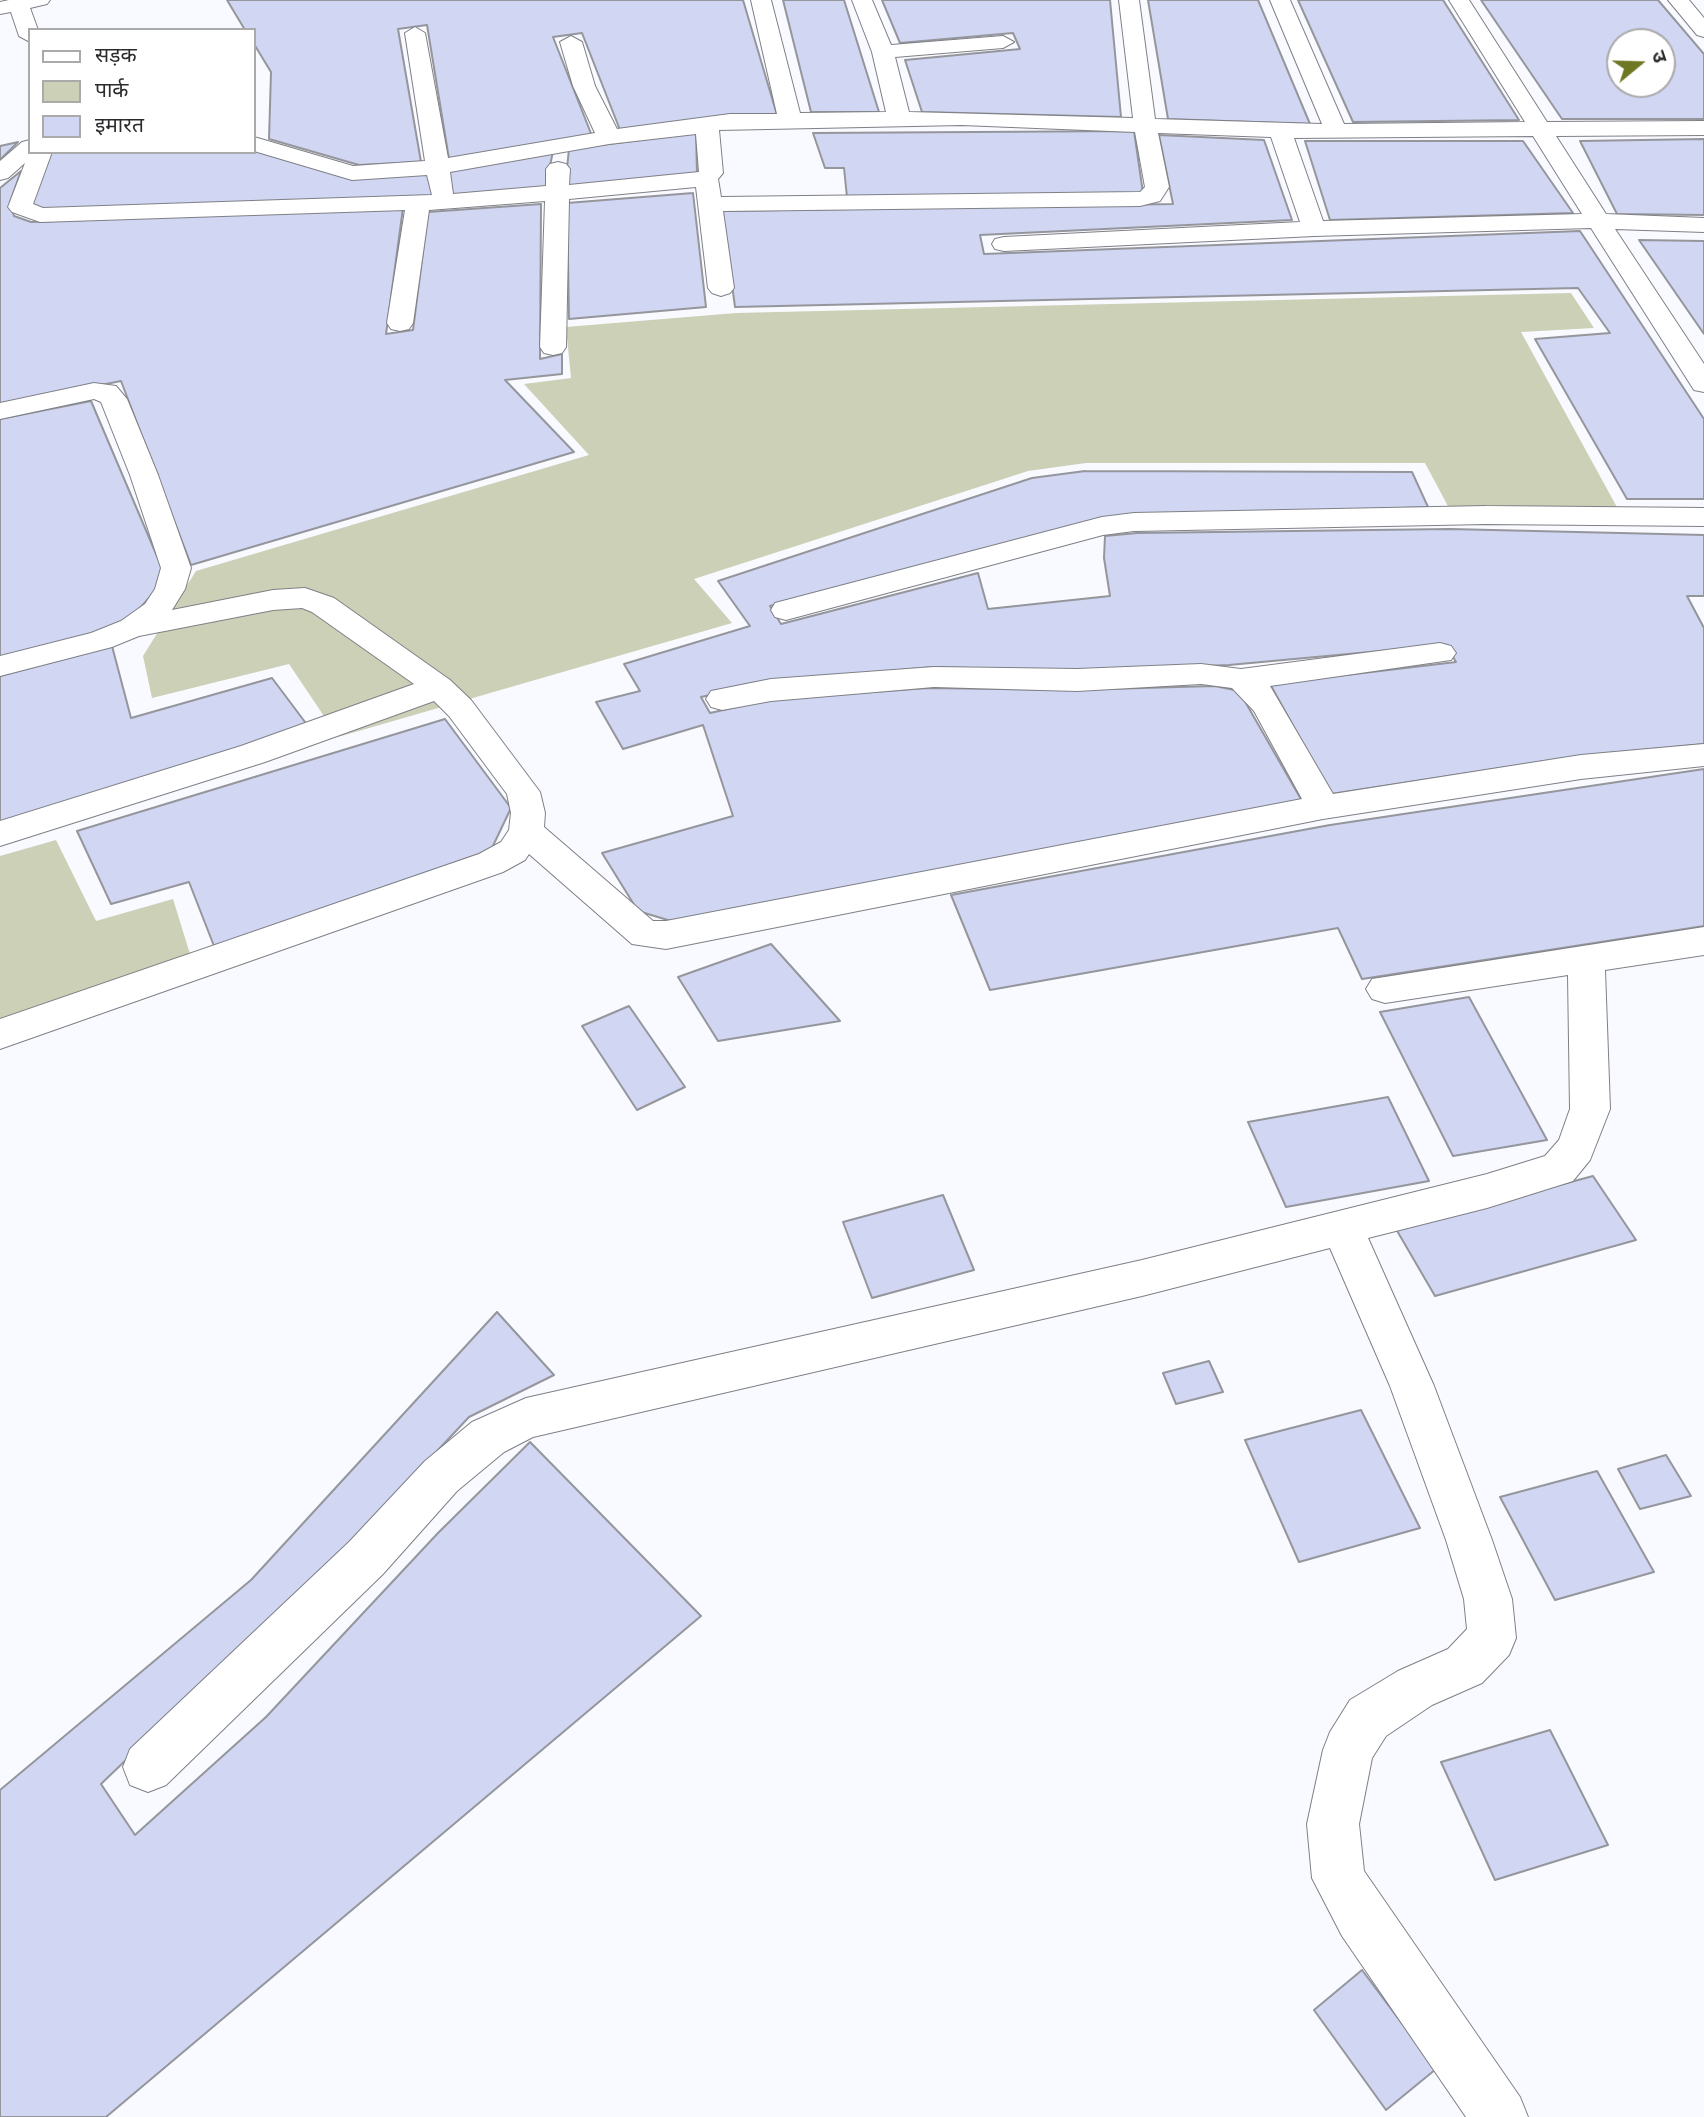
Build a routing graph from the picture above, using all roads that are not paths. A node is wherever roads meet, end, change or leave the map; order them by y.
1 (761, 0) edge
2 (862, 0) edge
3 (1129, 0) edge
4 (1280, 0) edge
5 (1459, 0) edge
6 (1678, 0) edge
7 (20, 4) edge
8 (28, 30) edge
9 (1704, 31) edge
10 (415, 33) dead end
11 (571, 42) dead end
12 (1003, 42) dead end
13 (883, 52) junction
14 (899, 118) junction
15 (790, 120) junction
16 (707, 126) junction
17 (1145, 126) junction
18 (1541, 128) junction
19 (1704, 128) edge
20 (1280, 131) junction
21 (1336, 131) junction
22 (609, 137) junction
23 (23, 138) edge
24 (256, 145) edge
25 (560, 146) junction
26 (40, 154) edge
27 (436, 167) junction
28 (0, 173) edge
29 (707, 178) junction
30 (555, 194) junction
31 (418, 201) junction
32 (444, 202) junction
33 (709, 204) junction
34 (1598, 222) junction
35 (1704, 225) edge
36 (1314, 229) junction
37 (1004, 244) dead end
38 (721, 288) dead end
39 (400, 323) dead end
40 (553, 347) dead end
41 (1704, 384) edge
42 (0, 411) edge
43 (1704, 517) edge
44 (786, 610) dead end
45 (132, 628) junction
46 (1440, 653) dead end
47 (0, 666) edge
48 (1241, 679) junction
49 (439, 687) junction
50 (722, 699) dead end
51 (1704, 755) edge
52 (1323, 807) junction
53 (526, 831) junction
54 (0, 834) edge
55 (1704, 941) edge
56 (1586, 959) junction
57 (1385, 989) dead end
58 (0, 1034) edge
59 (1342, 1227) junction
60 (148, 1767) dead end
61 (1500, 2117) edge

1 - 15 street
2 - 13 street
3 - 17 street
4 - 21 street
5 - 18 street
6 - 9 street
7 - 8 street
10 - 27 street
11 - 22 street
12 - 13 street
13 - 14 street
14 - 15 street
14 - 17 street
15 - 16 street
16 - 22 street
16 - 29 street
17 - 20 street
17 - 33 street
18 - 19 street
18 - 21 street
18 - 34 street
20 - 21 street
20 - 36 street
22 - 25 street
23 - 28 street
24 - 27 street
25 - 27 street
25 - 30 street
26 - 31 street
27 - 32 street
29 - 30 street
29 - 33 street
30 - 32 street
30 - 40 street
31 - 32 street
31 - 39 street
33 - 38 street
34 - 35 street
34 - 36 street
34 - 41 street
36 - 37 street
42 - 45 street
43 - 44 street
45 - 47 street
45 - 49 street
46 - 48 street
48 - 50 street
48 - 52 street
49 - 53 street
49 - 54 street
51 - 52 street
52 - 53 street
53 - 58 street
55 - 56 street
56 - 57 street
56 - 59 street
59 - 60 street
59 - 61 street

